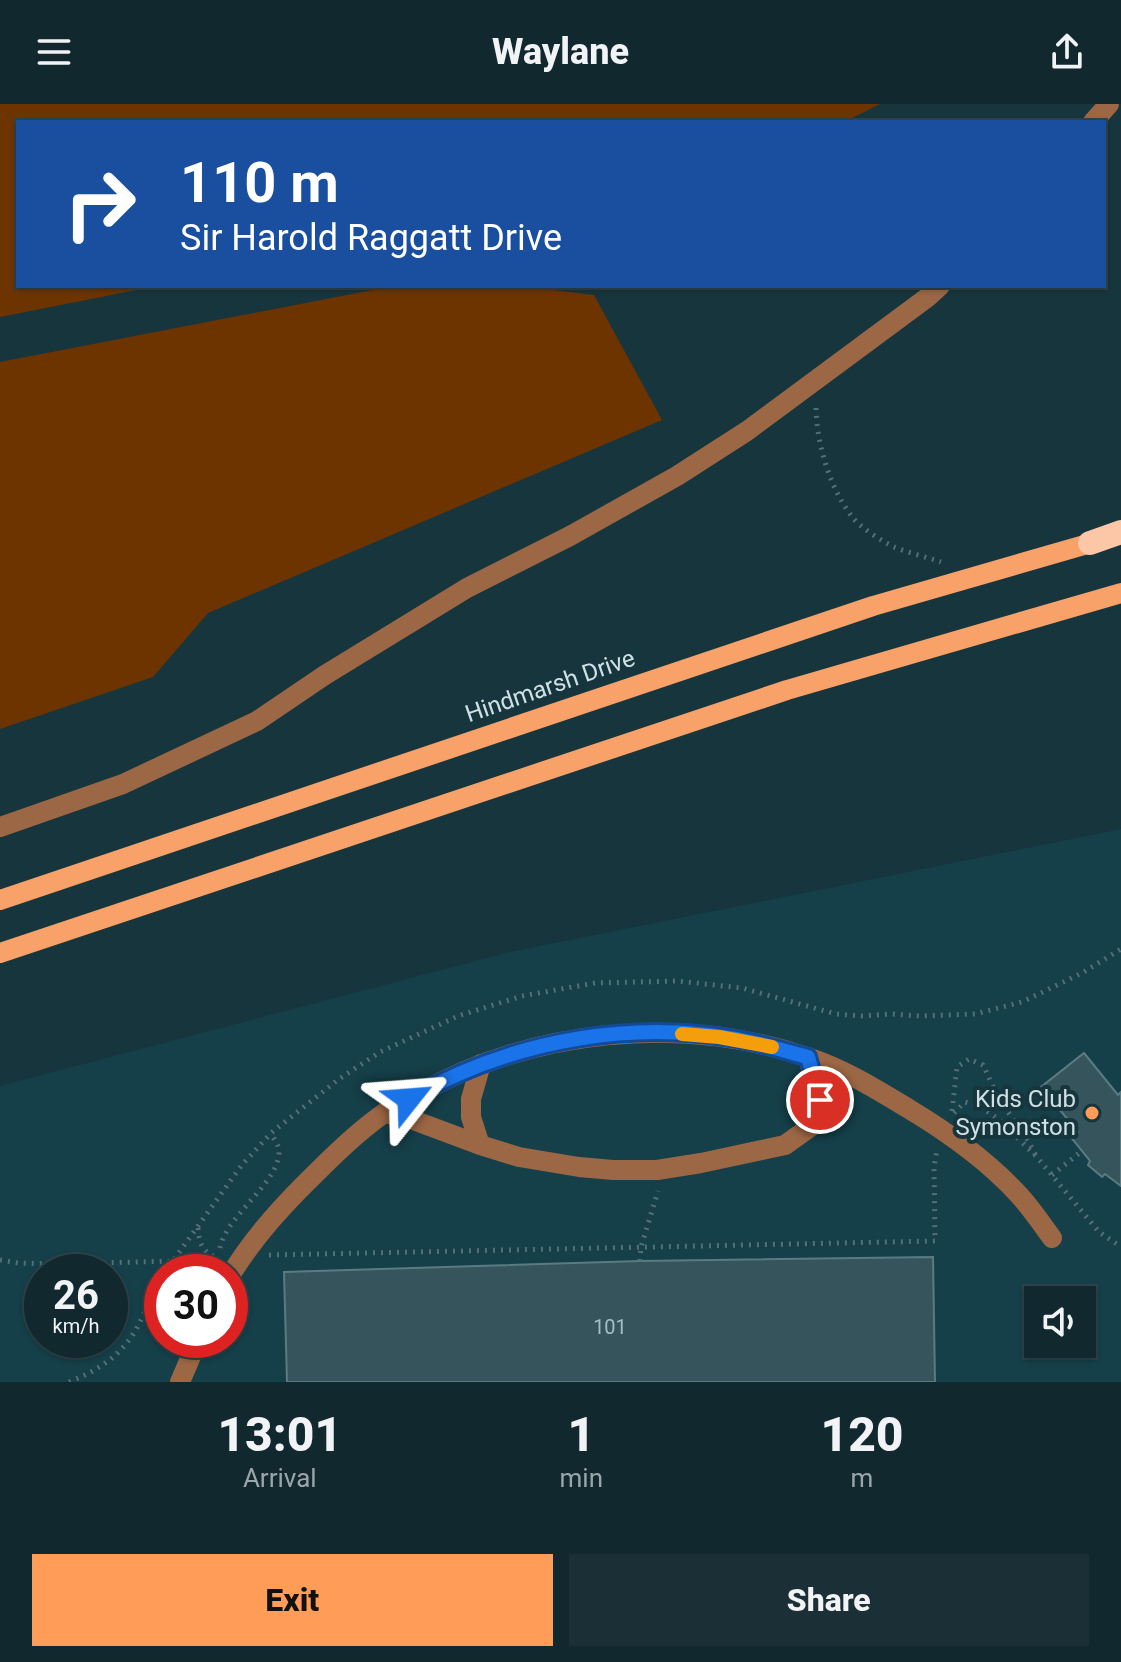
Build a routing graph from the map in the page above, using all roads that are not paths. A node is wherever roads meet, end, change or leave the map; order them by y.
1 (1109, 104) edge
2 (1095, 120) edge
3 (938, 288) edge
4 (1121, 533) edge
5 (1090, 543) joint
6 (1121, 593) edge
7 (0, 827) edge
8 (0, 900) edge
9 (0, 953) edge
10 (808, 1057) junction
11 (481, 1064) junction
12 (384, 1113) junction
13 (480, 1145) junction
14 (1052, 1238) dead end
15 (244, 1254) edge
16 (190, 1358) edge
17 (180, 1382) edge

1 - 2 street
3 - 7 street
4 - 5 highway
5 - 8 main road, Hindmarsh Drive
6 - 9 main road
10 - 11 street
10 - 13 street
10 - 14 street
11 - 12 street
11 - 13 street
12 - 13 street
12 - 15 street
16 - 17 street

